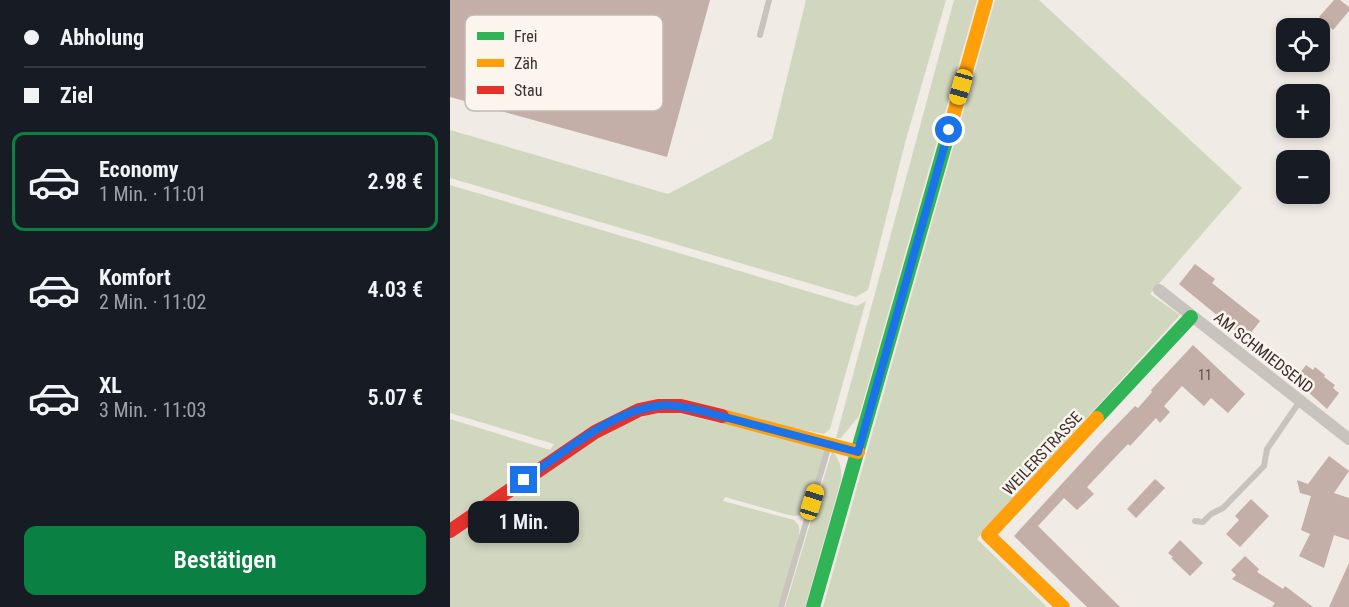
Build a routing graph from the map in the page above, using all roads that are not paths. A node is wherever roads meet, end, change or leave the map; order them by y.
1 (769, 0) edge
2 (986, 0) edge
3 (759, 35) dead end
4 (1159, 290) dead end
5 (1191, 317) junction
6 (1300, 400) junction
7 (1349, 440) edge
8 (830, 444) junction
9 (858, 452) junction
10 (1195, 521) dead end
11 (450, 531) edge
12 (781, 607) edge
13 (813, 607) edge
14 (1063, 607) edge

1 - 3 lane
2 - 9 street
4 - 5 street, AM SCHMIEDSEND
5 - 6 street, AM SCHMIEDSEND
5 - 14 street, WEILERSTRASSE
6 - 7 street, AM SCHMIEDSEND
6 - 10 lane
8 - 9 street
8 - 11 street
8 - 12 lane
9 - 13 street

